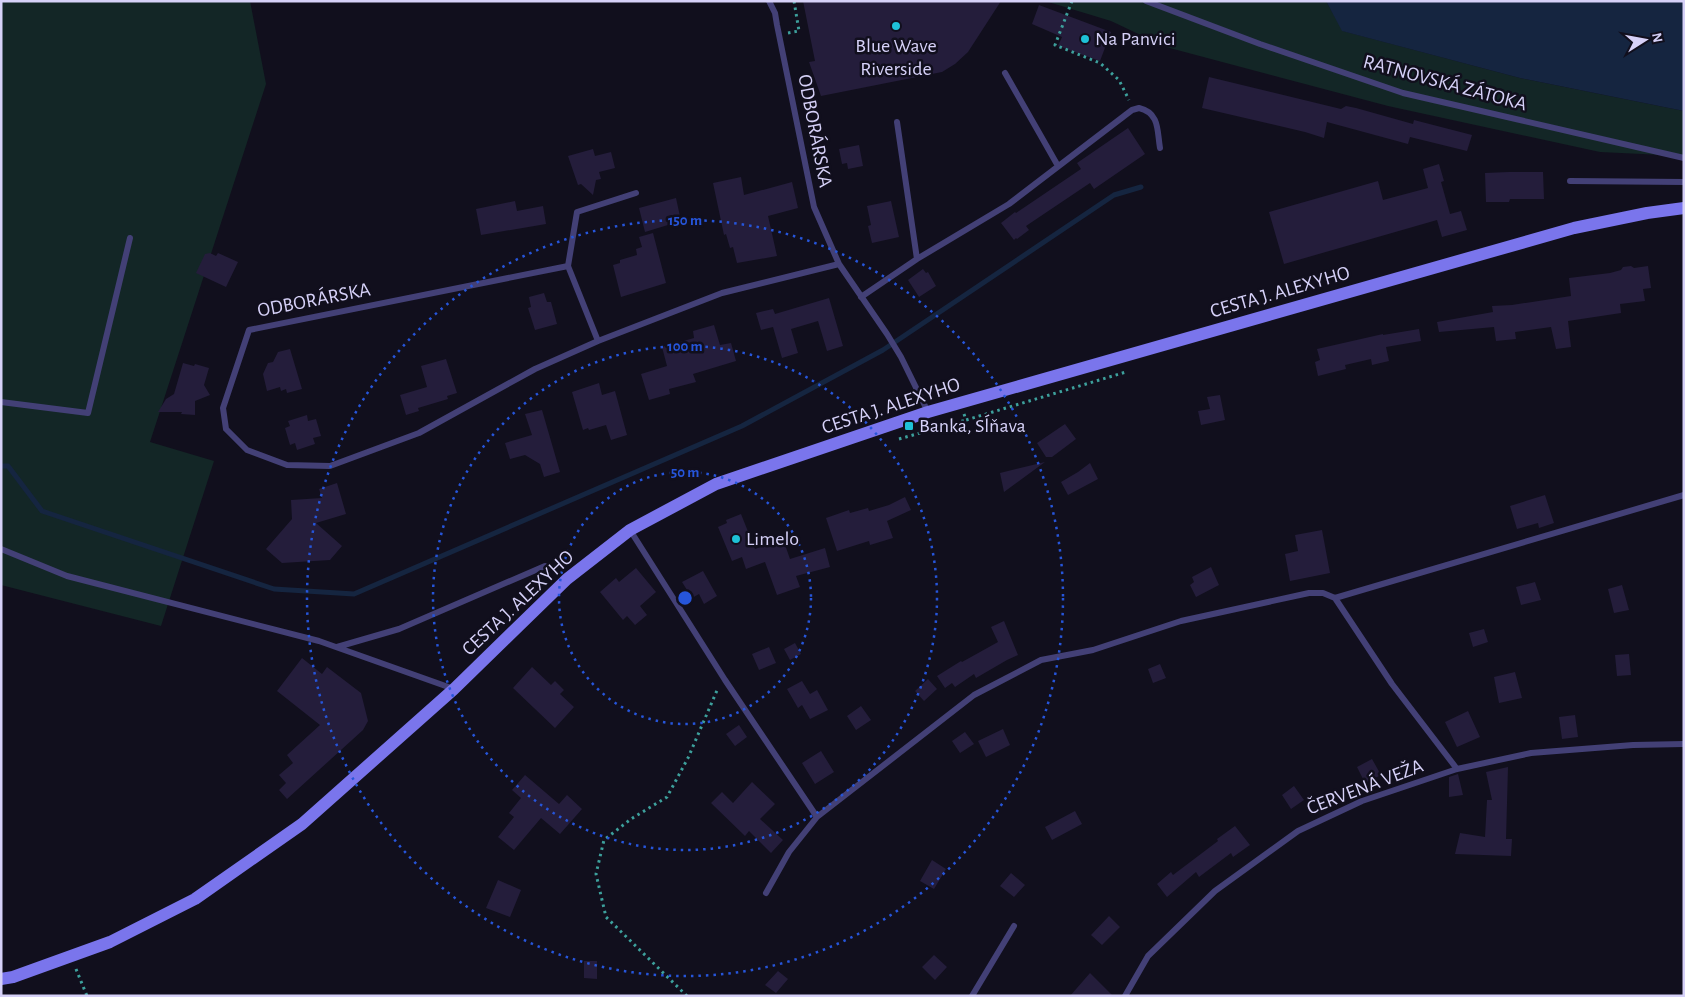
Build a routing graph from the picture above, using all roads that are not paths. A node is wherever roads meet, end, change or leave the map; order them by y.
1 (769, 1) edge
2 (1146, 1) edge
3 (1005, 73) dead end
4 (897, 122) dead end
5 (1160, 148) dead end
6 (1684, 158) edge
7 (1058, 166) junction
8 (1570, 181) dead end
9 (1684, 182) edge
10 (636, 193) dead end
11 (1684, 208) edge
12 (130, 238) dead end
13 (917, 259) junction
14 (839, 264) junction
15 (568, 266) junction
16 (862, 297) junction
17 (598, 341) junction
18 (1, 402) edge
19 (928, 412) junction
20 (1684, 495) edge
21 (630, 530) junction
22 (1, 548) edge
23 (545, 566) dead end
24 (1336, 598) junction
25 (336, 647) junction
26 (454, 689) junction
27 (1684, 744) edge
28 (1457, 769) junction
29 (817, 817) junction
30 (766, 894) dead end
31 (1014, 926) dead end
32 (1, 979) edge
33 (972, 996) edge
34 (1125, 996) edge

1 - 14 lane, ODBORÁRSKA
2 - 6 lane, RATNOVSKÁ ZÁTOKA
3 - 7 lane
4 - 13 lane
5 - 7 lane
7 - 13 lane
8 - 9 lane
10 - 15 lane
11 - 19 main road, CESTA J. ALEXYHO
12 - 18 lane
13 - 16 lane
14 - 16 lane, ODBORÁRSKA
14 - 17 lane, ODBORÁRSKA
15 - 17 lane
15 - 17 lane, ODBORÁRSKA
16 - 19 lane, ODBORÁRSKA
19 - 21 main road, CESTA J. ALEXYHO
20 - 24 lane
21 - 26 main road, CESTA J. ALEXYHO
21 - 29 lane
22 - 25 lane
23 - 25 lane
24 - 28 lane
24 - 29 lane
25 - 26 lane
26 - 32 main road, CESTA J. ALEXYHO
27 - 28 lane, ČERVENÁ VEŽA
28 - 34 lane, ČERVENÁ VEŽA
29 - 30 lane
31 - 33 lane

